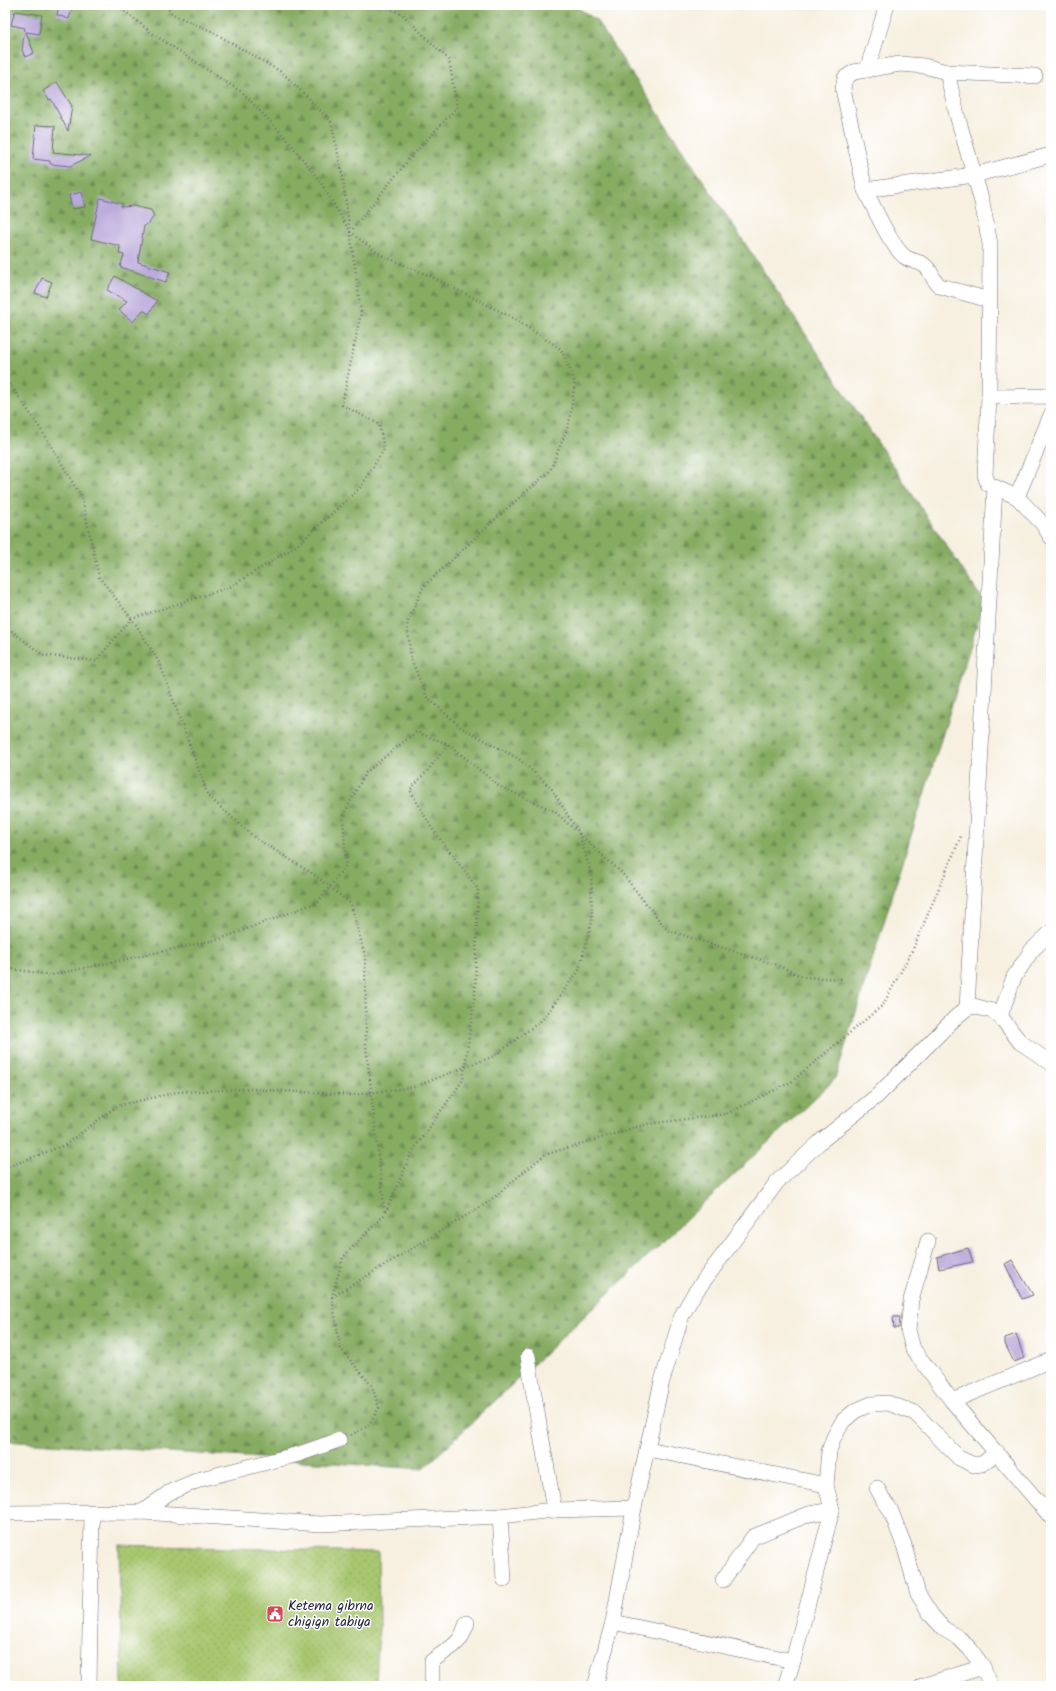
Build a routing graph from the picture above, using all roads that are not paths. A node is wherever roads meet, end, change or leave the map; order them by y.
1 (887, 5) edge
2 (867, 70) junction
3 (947, 72) junction
4 (1035, 76) dead end
5 (1051, 155) edge
6 (974, 175) junction
7 (865, 190) junction
8 (989, 300) junction
9 (989, 397) junction
10 (1051, 398) edge
11 (1051, 415) edge
12 (995, 488) junction
13 (1017, 497) junction
14 (1051, 537) edge
15 (1051, 932) edge
16 (985, 1011) junction
17 (1051, 1063) edge
18 (928, 1241) dead end
19 (528, 1356) dead end
20 (1051, 1360) edge
21 (952, 1401) junction
22 (339, 1440) road end
23 (648, 1450) junction
24 (997, 1452) junction
25 (826, 1486) junction
26 (877, 1488) dead end
27 (634, 1508) junction
28 (554, 1510) junction
29 (832, 1510) junction
30 (142, 1512) junction
31 (5, 1513) edge
32 (92, 1513) junction
33 (500, 1516) junction
34 (1051, 1517) edge
35 (504, 1579) dead end
36 (723, 1580) dead end
37 (612, 1622) junction
38 (467, 1623) dead end
39 (793, 1661) junction
40 (983, 1667) junction
41 (89, 1686) edge
42 (432, 1686) edge
43 (595, 1686) edge
44 (785, 1686) edge
45 (922, 1686) edge
46 (991, 1686) edge

1 - 2 street
2 - 3 street
2 - 7 street
3 - 4 street
3 - 6 street
5 - 6 street
6 - 7 street
6 - 8 street
7 - 8 street
8 - 9 street
9 - 10 street
9 - 12 street
11 - 13 street
12 - 13 street
12 - 16 street
13 - 14 street
15 - 16 street
16 - 17 street
16 - 23 street
18 - 21 street
19 - 28 street
20 - 21 street
21 - 24 street
22 - 30 street
23 - 25 street
23 - 27 street
24 - 25 street
24 - 34 street
25 - 29 street
26 - 40 street
27 - 28 street
27 - 37 street
28 - 33 street
29 - 36 street
29 - 39 street
30 - 32 street
30 - 33 street
31 - 32 street
32 - 41 street
33 - 35 street
37 - 39 street
37 - 43 street
38 - 42 street
39 - 44 street
40 - 45 street
40 - 46 street

